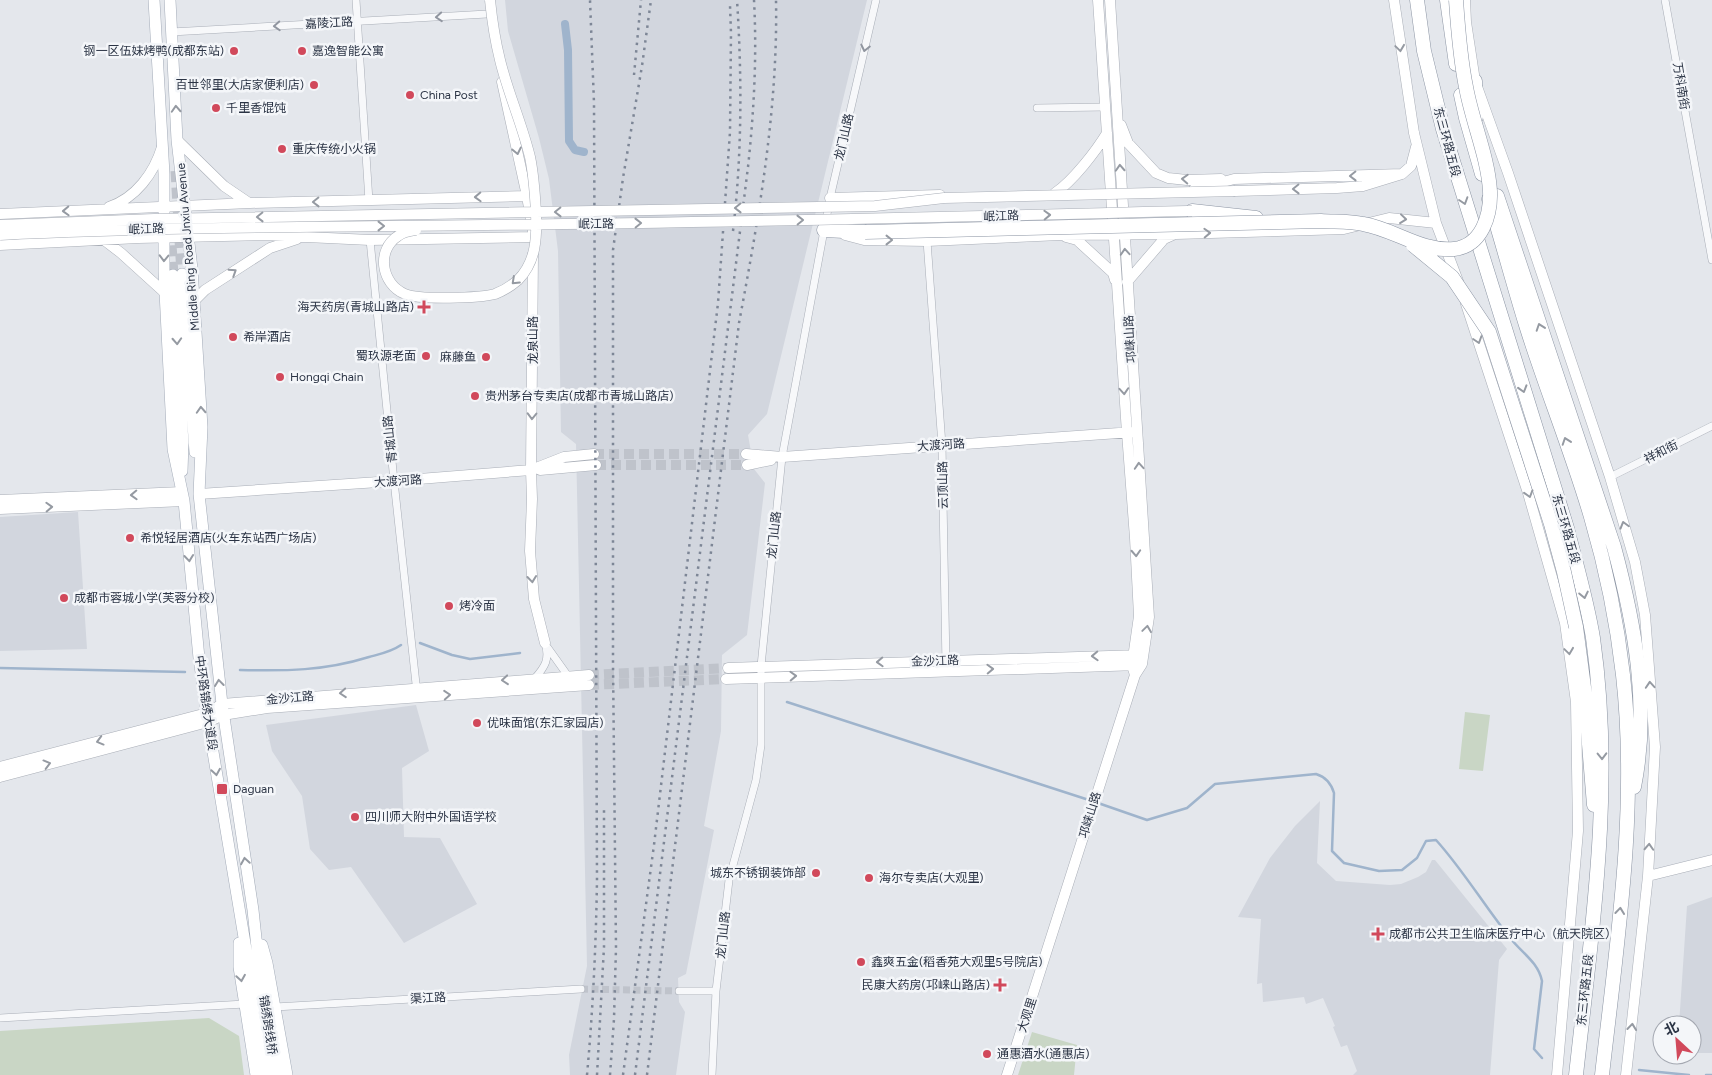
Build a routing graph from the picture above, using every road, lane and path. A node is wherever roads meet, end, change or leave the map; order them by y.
1 (154, 0) edge
2 (170, 0) edge
3 (356, 0) edge
4 (488, 0) edge
5 (876, 0) edge
6 (1098, 0) edge
7 (1110, 0) edge
8 (1394, 0) edge
9 (1417, 0) edge
10 (1447, 0) edge
11 (1456, 0) edge
12 (1465, 0) edge
13 (1665, 0) edge
14 (488, 14) junction
15 (357, 22) junction
16 (171, 32) junction
17 (1475, 81) junction
18 (1105, 107) junction
19 (1037, 108) dead end
20 (1117, 115) junction
21 (1107, 133) junction
22 (1414, 133) junction
23 (178, 140) junction
24 (162, 143) junction
25 (1481, 160) junction
26 (1402, 174) junction
27 (1234, 178) junction
28 (1116, 191) junction
29 (1055, 193) junction
30 (527, 196) junction
31 (830, 198) junction
32 (369, 200) junction
33 (250, 203) junction
34 (164, 206) junction
35 (184, 206) junction
36 (100, 210) junction
37 (1192, 211) joint
38 (0, 214) edge
39 (1282, 222) junction
40 (1436, 222) junction
41 (0, 225) edge
42 (442, 226) junction
43 (824, 230) junction
44 (1119, 234) junction
45 (1176, 234) junction
46 (0, 235) edge
47 (1060, 235) junction
48 (304, 236) junction
49 (164, 237) junction
50 (187, 237) junction
51 (534, 237) junction
52 (104, 240) junction
53 (370, 240) junction
54 (927, 240) junction
55 (1407, 240) junction
56 (0, 245) edge
57 (1712, 260) edge
58 (1122, 283) junction
59 (164, 292) junction
60 (194, 301) junction
61 (1712, 426) edge
62 (1132, 432) junction
63 (942, 445) junction
64 (594, 454) tunnel mouth
65 (782, 458) junction
66 (746, 460) tunnel mouth
67 (596, 466) tunnel mouth
68 (531, 470) junction
69 (1610, 477) junction
70 (394, 482) junction
71 (199, 494) junction
72 (183, 497) junction
73 (0, 500) edge
74 (0, 509) edge
75 (545, 643) junction
76 (1137, 663) junction
77 (946, 665) junction
78 (761, 671) junction
79 (727, 673) tunnel mouth
80 (568, 676) junction
81 (534, 678) junction
82 (417, 693) junction
83 (222, 709) junction
84 (208, 718) junction
85 (0, 767) edge
86 (0, 777) edge
87 (1628, 810) junction
88 (1712, 860) edge
89 (1599, 862) junction
90 (1648, 876) junction
91 (253, 910) junction
92 (238, 912) junction
93 (1046, 956) joint
94 (255, 976) junction
95 (581, 990) tunnel mouth
96 (716, 991) junction
97 (679, 992) tunnel mouth
98 (245, 1004) junction
99 (275, 1006) junction
100 (0, 1018) edge
101 (256, 1075) edge
102 (266, 1075) edge
103 (277, 1075) edge
104 (287, 1075) edge
105 (712, 1075) edge
106 (1007, 1075) edge
107 (1557, 1075) edge
108 (1576, 1075) edge
109 (1602, 1075) edge
110 (1626, 1075) edge

1 - 24 main road, Middle Ring Road Jnxiu Avenue
2 - 16 main road, Middle Ring Road Jnxiu Avenue
3 - 15 street
4 - 14 main road, 龙泉山路
4 -> 42 main road, bridge
5 -> 31 street, 龙门山路
6 - 18 main road, 邛崃山路
7 - 20 main road, 邛崃山路
8 -> 22 main road, 东三环路五段
9 -> 89 highway, 东三环路五段
10 - 25 highway, 东三环路五段
11 - 25 highway, bridge
12 - 17 main road
13 - 57 street, 万科南街
14 -> 15 street, 嘉陵江路
14 -> 30 main road, 龙泉山路
15 -> 16 street, 嘉陵江路
15 - 32 street
23 -> 16 main road, Middle Ring Road Jnxiu Avenue
17 - 25 highway
17 - 69 main road
18 - 19 street
18 - 21 main road, 邛崃山路
27 -> 20 main road
28 -> 20 main road, 邛崃山路
21 - 28 main road, 邛崃山路
21 - 29 main road
22 - 26 main road
22 - 40 main road, 东三环路五段
23 - 33 main road
23 - 35 main road, Middle Ring Road Jnxiu Avenue
24 - 34 main road, Middle Ring Road Jnxiu Avenue
24 - 36 main road
25 - 55 highway, bridge
87 -> 25 highway, 东三环路五段
87 -> 25 highway, bridge
26 -> 27 main road
26 -> 41 main road, 岷江路, bridge
27 - 28 main road
28 - 29 main road
28 - 44 main road, 邛崃山路
29 - 31 main road
30 -> 32 main road, 岷江路
30 - 51 main road, 龙泉山路
31 - 43 street, 龙门山路
32 -> 33 main road, 岷江路
33 - 35 main road, 岷江路
34 - 35 main road, 岷江路
34 - 36 main road, 岷江路
34 - 49 main road, Middle Ring Road Jnxiu Avenue
35 - 50 main road, Middle Ring Road Jnxiu Avenue
36 -> 38 main road, 岷江路
37 - 39 highway, bridge
42 -> 37 main road, 岷江路, bridge
39 - 43 highway, bridge
39 - 55 highway, bridge
45 -> 40 main road
40 -> 107 main road, 东三环路五段
46 -> 42 main road, 岷江路, bridge
43 -> 54 main road
43 - 65 street, 龙门山路
44 - 45 main road
44 - 47 main road
44 - 58 main road, 邛崃山路
45 - 58 main road
47 - 54 main road
47 - 58 main road
48 - 50 main road, 岷江路
48 - 53 main road, 岷江路
60 -> 48 main road
49 - 50 main road, 岷江路
49 - 52 main road, 岷江路
49 -> 59 main road, Middle Ring Road Jnxiu Avenue
50 - 60 main road, Middle Ring Road Jnxiu Avenue
51 - 53 main road, 岷江路
51 -> 68 main road, 龙泉山路
52 - 56 main road, 岷江路
52 - 59 main road
53 - 70 street, 青城山路
54 - 63 street, 云顶山路
55 - 89 highway, bridge
58 - 62 main road, 邛崃山路
59 - 72 main road, Middle Ring Road Jnxiu Avenue
71 -> 60 main road, Middle Ring Road Jnxiu Avenue
61 - 69 street, 祥和街
62 - 63 main road, 大渡河路
62 - 76 main road, 邛崃山路
63 - 65 main road, 大渡河路
63 - 77 street, 云顶山路
64 - 68 main road, 大渡河路
65 - 66 main road, 大渡河路
65 - 78 street, 龙门山路
67 - 68 main road
68 - 70 main road, 大渡河路
68 -> 75 main road, 龙泉山路
90 -> 69 main road
70 - 71 main road, 大渡河路
70 - 82 street, 青城山路
71 -> 72 main road
83 -> 71 main road, 中环路锦绣大道段
72 -> 73 main road
74 -> 72 main road
72 -> 84 main road, 中环路锦绣大道段
75 - 80 street
75 - 81 street, 龙泉山路
76 - 77 main road, 金沙江路
76 - 93 main road, 邛崃山路
77 - 78 main road, 金沙江路
78 - 79 main road, 金沙江路
78 - 96 street, 龙门山路
80 - 81 main road, 金沙江路
82 -> 80 main road, 金沙江路
81 -> 82 main road, 金沙江路
82 - 83 main road, 金沙江路
83 - 84 main road, 金沙江路
91 -> 83 main road, 中环路锦绣大道段
84 -> 85 main road, 金沙江路
86 -> 84 main road, 金沙江路
84 -> 92 main road, 中环路锦绣大道段
109 -> 87 highway, 东三环路五段
88 - 90 main road
89 - 108 highway, 东三环路五段
110 -> 90 main road
91 - 94 main road
91 - 99 main road
92 - 94 main road
92 -> 98 main road
93 - 106 main road, 大观里
94 - 102 main road, 锦绣跨线桥
94 - 103 main road, 锦绣跨线桥
95 - 99 street, 渠江路
96 - 97 street
96 - 105 street, 龙门山路
98 - 100 street
98 - 101 main road
99 - 104 main road

